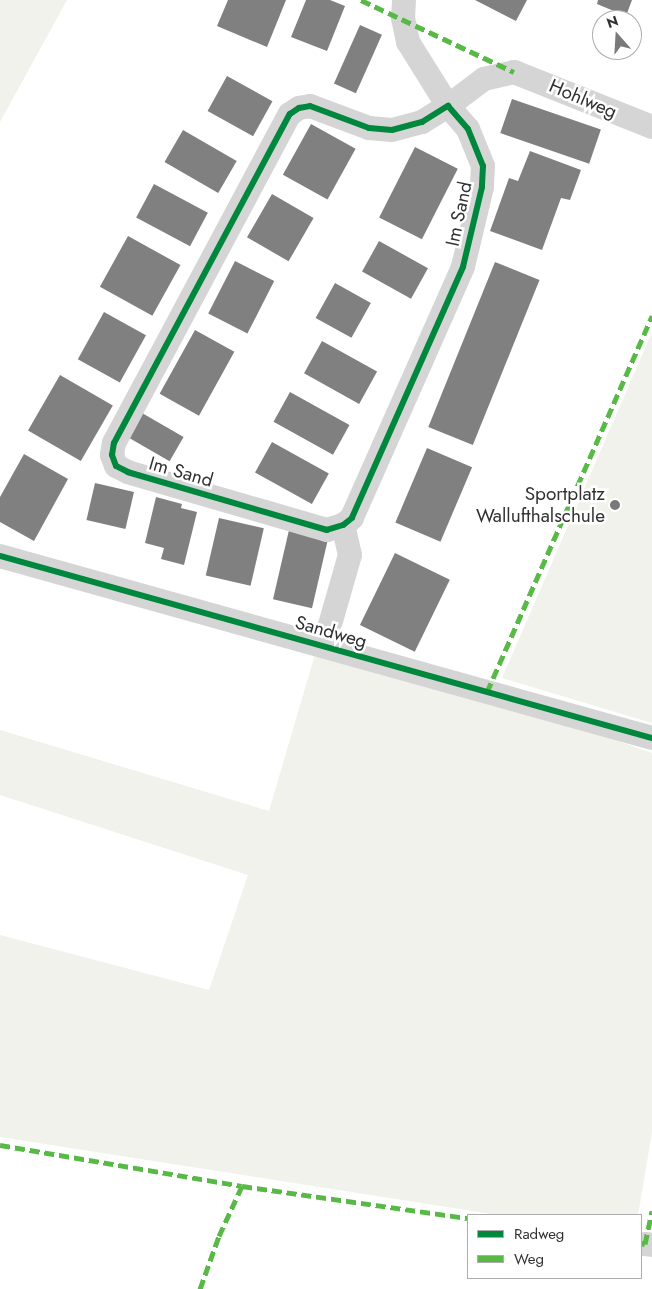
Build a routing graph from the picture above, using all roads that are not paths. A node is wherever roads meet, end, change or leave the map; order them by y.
1 (404, 0) edge
2 (448, 106) junction
3 (652, 127) edge
4 (343, 525) junction
5 (0, 556) edge
6 (327, 635) dead end
7 (652, 738) edge

1 - 2 street
2 - 3 street, Hohlweg
2 - 4 street, Im Sand
2 - 4 street, Im Sand
4 - 6 street
5 - 7 street, Sandweg

